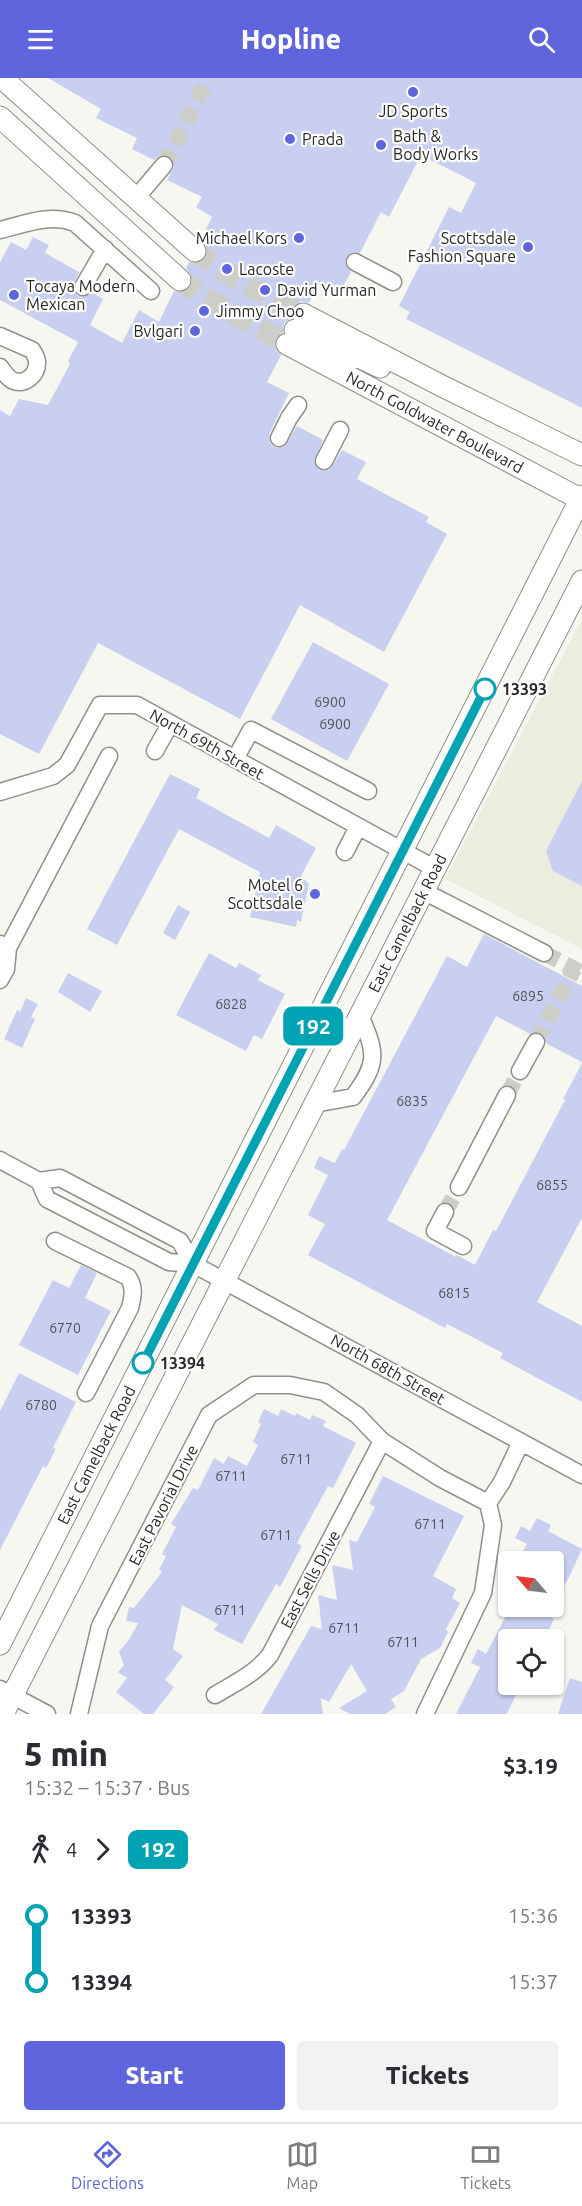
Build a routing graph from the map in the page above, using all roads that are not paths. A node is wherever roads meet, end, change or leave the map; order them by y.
1 (2, 78) edge
2 (0, 117) edge
3 (164, 165) tunnel mouth
4 (136, 198) junction
5 (0, 230) edge
6 (105, 249) junction
7 (195, 251) tunnel mouth
8 (355, 262) dead end
9 (180, 280) tunnel mouth
10 (393, 282) dead end
11 (83, 287) dead end
12 (151, 291) dead end
13 (5, 339) edge
14 (320, 361) junction
15 (0, 362) edge
16 (0, 367) edge
17 (442, 386) junction
18 (298, 405) dead end
19 (340, 430) dead end
20 (279, 438) dead end
21 (582, 455) edge
22 (324, 461) dead end
23 (581, 498) edge
24 (582, 581) edge
25 (170, 724) junction
26 (155, 751) dead end
27 (109, 756) dead end
28 (235, 759) junction
29 (368, 791) dead end
30 (0, 792) edge
31 (358, 827) junction
32 (402, 851) junction
33 (345, 852) dead end
34 (434, 868) junction
35 (423, 891) junction
36 (4, 946) edge
37 (544, 953) tunnel mouth
38 (0, 980) edge
39 (360, 1015) junction
40 (536, 1042) tunnel mouth
41 (520, 1071) tunnel mouth
42 (507, 1095) tunnel mouth
43 (314, 1104) junction
44 (0, 1160) edge
45 (39, 1181) junction
46 (459, 1187) tunnel mouth
47 (445, 1212) tunnel mouth
48 (55, 1241) dead end
49 (463, 1246) dead end
50 (193, 1264) junction
51 (224, 1281) junction
52 (86, 1393) dead end
53 (382, 1441) junction
54 (521, 1442) junction
55 (580, 1470) edge
56 (488, 1503) junction
57 (0, 1644) edge
58 (215, 1695) dead end
59 (5, 1700) edge
60 (47, 1714) edge
61 (79, 1714) edge
62 (425, 1714) edge

1 - 4 main road
2 - 9 main road
3 - 4 street
4 - 7 main road
5 - 6 street
6 - 11 street
6 - 12 street
8 - 10 street
13 - 15 street
13 - 16 street
14 - 17 main road
14 - 17 main road, North Goldwater Boulevard
14 - 23 main road, North Goldwater Boulevard
17 - 21 main road, North Goldwater Boulevard
18 - 20 street
19 - 22 street
23 - 32 main road, East Camelback Road
24 - 34 main road, East Camelback Road
25 - 26 street
25 - 28 street, North 69th Street
25 - 30 street, North 69th Street
27 - 36 street
28 - 29 street
28 - 31 street, North 69th Street
31 - 32 street, North 69th Street
31 - 33 street
32 - 34 street, North 69th Street
32 - 50 main road, East Camelback Road
34 - 35 main road, East Camelback Road
35 - 37 street
35 - 39 main road, East Camelback Road
36 - 38 street
39 - 43 main road, East Camelback Road
39 - 43 street
40 - 41 street
42 - 46 street
43 - 51 main road, East Camelback Road
44 - 45 street, North 68th Street
45 - 50 street, North 68th Street
45 - 50 street, North 68th Street
47 - 49 street
48 - 52 street
50 - 51 street, North 68th Street
50 - 57 main road, East Camelback Road
51 - 54 street, North 68th Street
51 - 59 main road, East Camelback Road
53 - 56 street
53 - 58 street, East Sells Drive
53 - 61 street, East Pavorial Drive
54 - 55 street, North 68th Street
54 - 56 street
56 - 62 street
59 - 60 street

